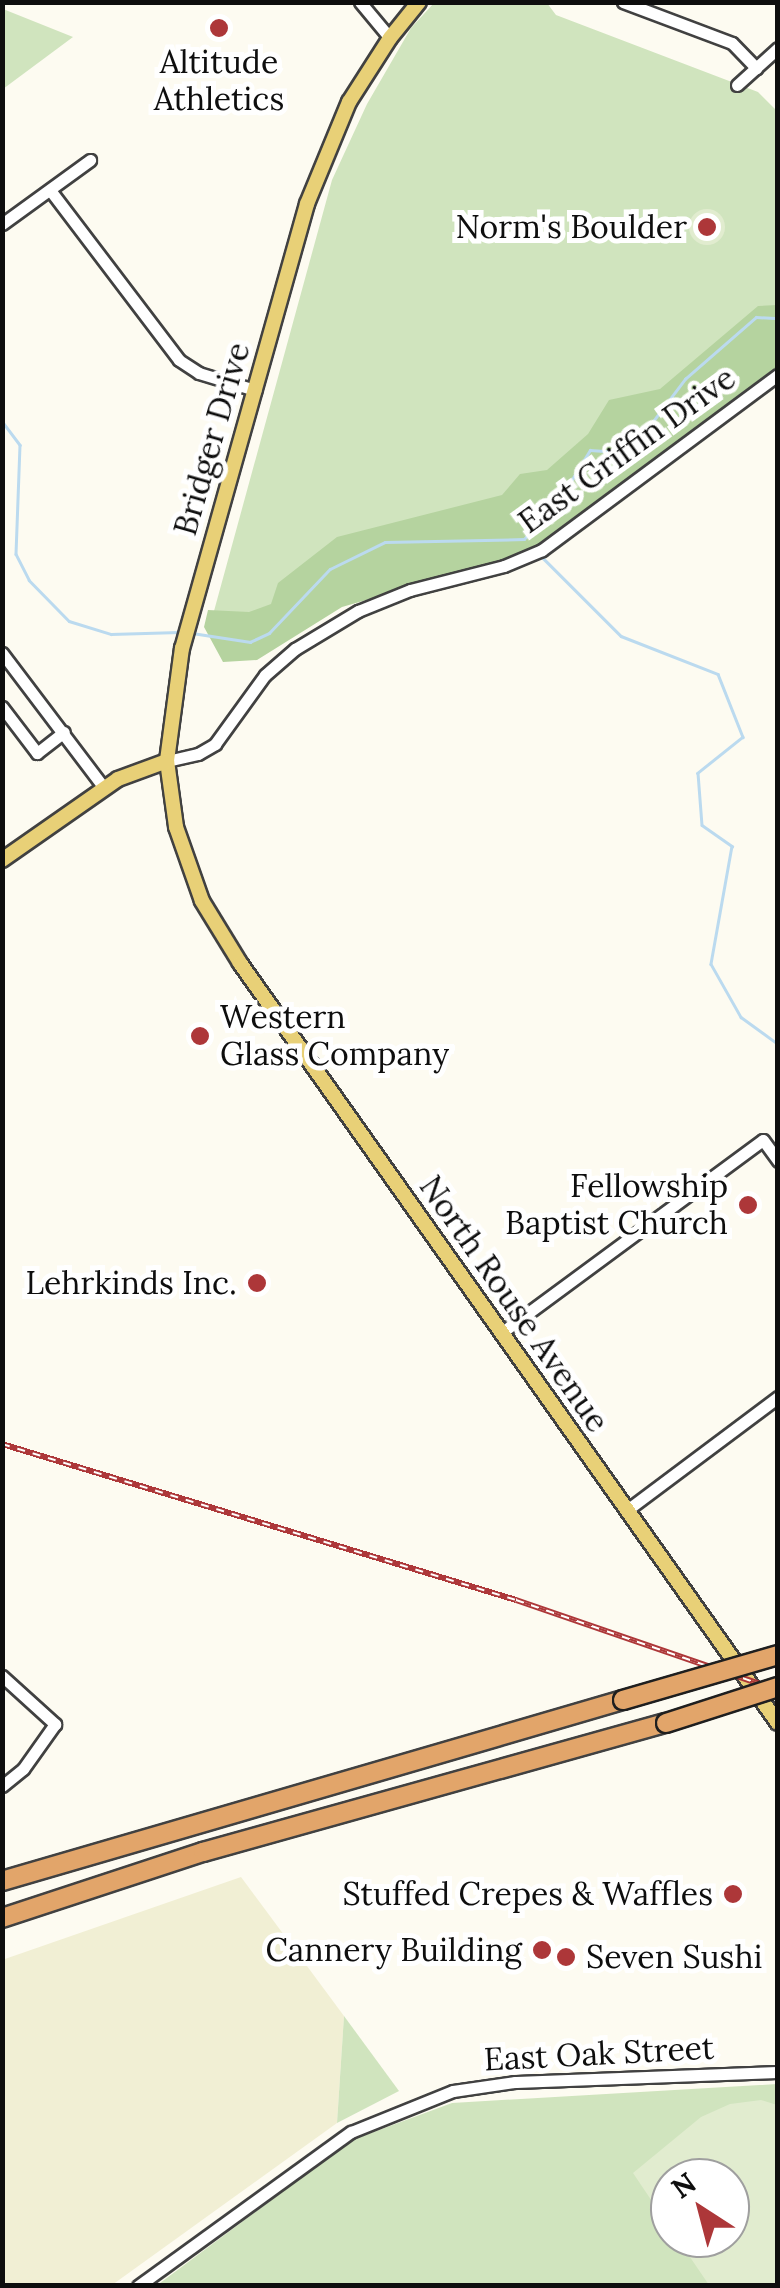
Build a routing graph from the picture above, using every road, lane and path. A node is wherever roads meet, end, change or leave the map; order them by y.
1 (360, 2) edge
2 (419, 2) edge
3 (623, 2) edge
4 (646, 7) edge
5 (390, 38) junction
6 (778, 48) edge
7 (756, 68) junction
8 (737, 85) dead end
9 (90, 160) dead end
10 (50, 190) junction
11 (2, 224) edge
12 (778, 375) edge
13 (254, 390) junction
14 (2, 653) edge
15 (2, 707) edge
16 (64, 732) junction
17 (168, 761) junction
18 (104, 788) junction
19 (2, 860) edge
20 (210, 914) joint
21 (778, 1161) edge
22 (501, 1333) junction
23 (778, 1397) edge
24 (627, 1510) junction
25 (778, 1655) edge
26 (2, 1676) edge
27 (778, 1687) edge
28 (778, 1723) edge
29 (2, 1786) edge
30 (2, 1882) edge
31 (2, 1918) edge
32 (778, 2072) edge
33 (138, 2286) edge

1 - 5 street
2 - 5 main road, Bridger Drive
3 - 4 street
4 - 7 street
5 - 13 main road, Bridger Drive
6 - 7 street
7 - 8 street
9 - 10 street
10 - 11 street
10 - 13 street
12 - 17 street, East Griffin Drive
13 - 17 main road, Bridger Drive
14 - 16 street
15 - 16 street
16 - 18 street
17 - 18 main road, East Griffin Drive
17 - 20 main road, Bridger Drive
18 - 19 main road, East Griffin Drive
20 - 22 main road, North Rouse Avenue
21 - 22 street
22 - 24 main road, North Rouse Avenue
23 - 24 street
24 - 28 main road, North Rouse Avenue
25 - 30 highway, bridge
26 - 29 street
27 - 31 highway, bridge
32 - 33 street, East Oak Street

